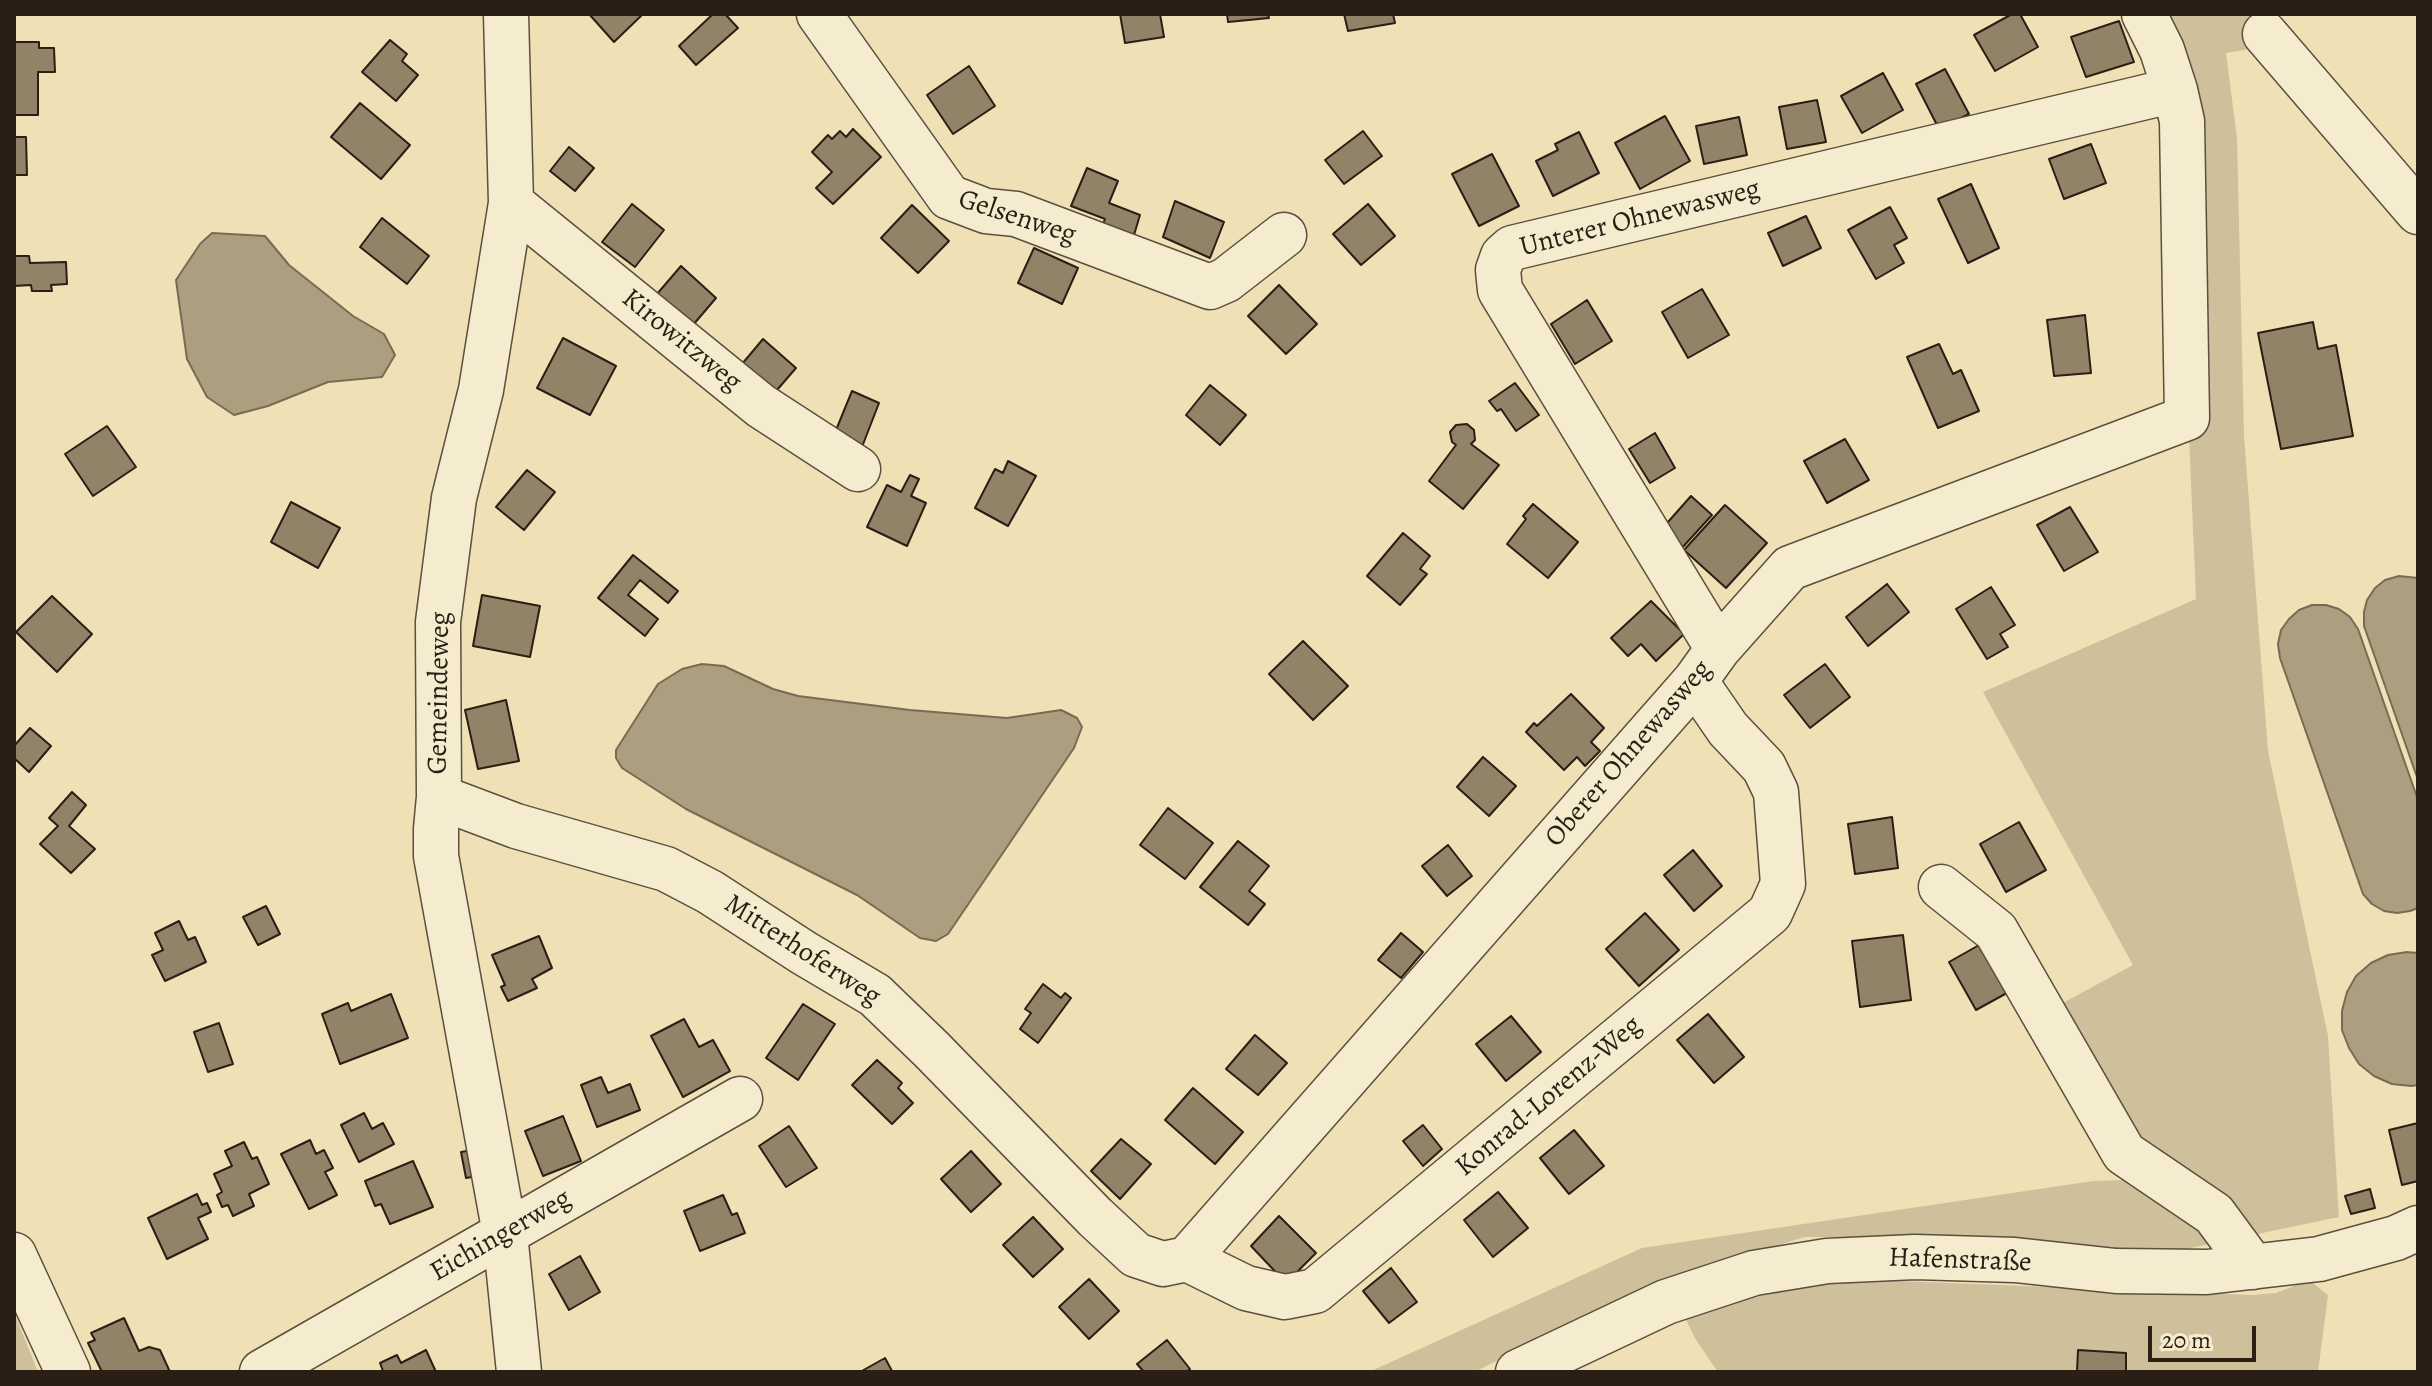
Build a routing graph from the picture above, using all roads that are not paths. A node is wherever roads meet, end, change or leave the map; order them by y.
1 (506, 14) edge
2 (819, 14) edge
3 (2144, 14) edge
4 (2265, 34) dead end
5 (2175, 90) junction
6 (511, 203) junction
7 (2418, 212) edge
8 (1284, 235) dead end
9 (858, 469) dead end
10 (1706, 665) junction
11 (439, 797) junction
12 (1941, 887) dead end
13 (740, 1099) dead end
14 (1095, 1217) joint
15 (2418, 1228) edge
16 (505, 1234) junction
17 (14, 1255) edge
18 (1187, 1259) junction
19 (2253, 1267) junction
20 (68, 1372) edge
21 (262, 1372) edge
22 (519, 1372) edge
23 (1518, 1372) edge

1 - 6 street, Gemeindeweg
2 - 8 street, Gelsenweg
3 - 5 street
4 - 7 street
5 - 10 street, Oberer Ohnewasweg
5 - 10 street, Unterer Ohnewasweg
6 - 9 street, Kirowitzweg
6 - 11 street, Gemeindeweg
10 - 18 street, Oberer Ohnewasweg
10 - 18 street, Konrad-Lorenz-Weg
11 - 14 street, Mitterhoferweg
11 - 16 street, Gemeindeweg
12 - 19 street
13 - 16 street, Eichingerweg
14 - 18 street, Konrad-Lorenz-Weg
15 - 19 street, Hafenstraße
16 - 21 street, Eichingerweg
16 - 22 street, Gemeindeweg
17 - 20 street
19 - 23 street, Hafenstraße

